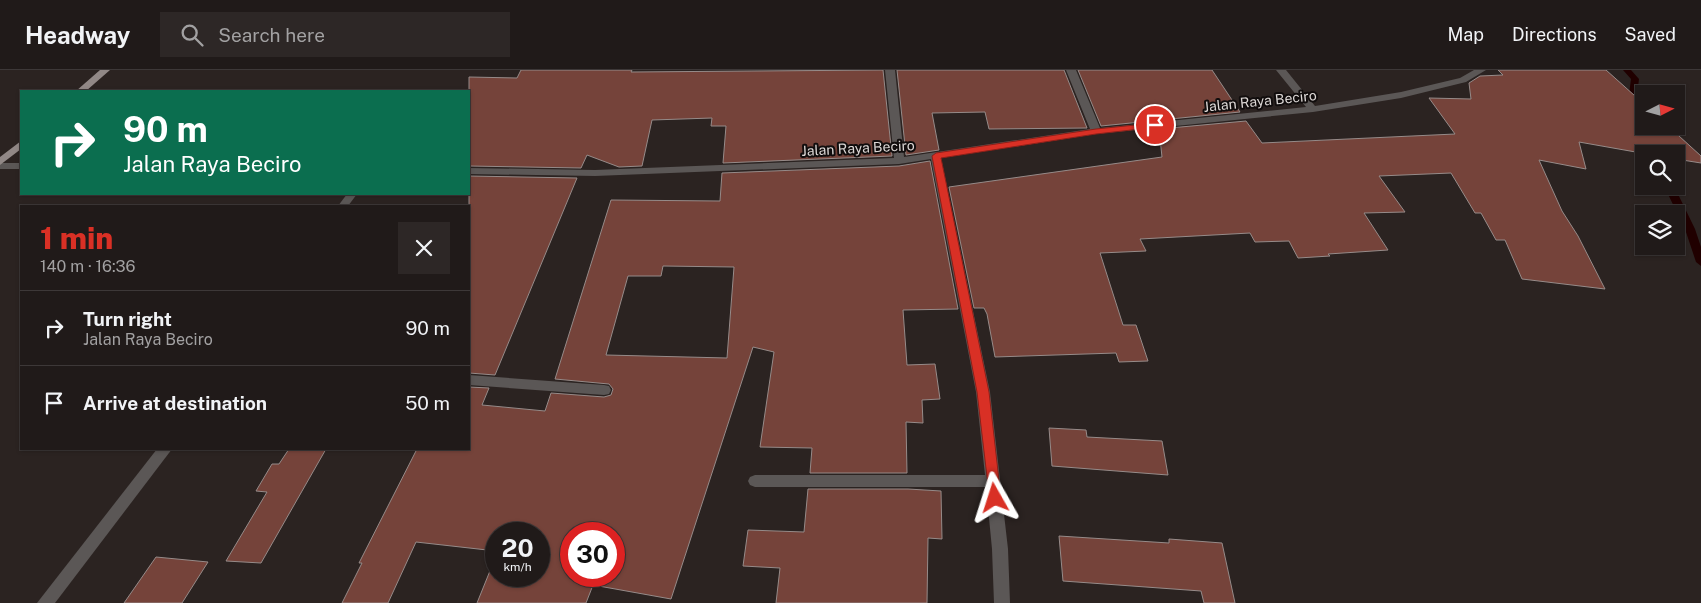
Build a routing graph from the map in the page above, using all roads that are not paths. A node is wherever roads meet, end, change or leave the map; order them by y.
1 (105, 70) edge
2 (890, 70) edge
3 (1071, 70) edge
4 (1281, 70) edge
5 (1481, 70) edge
6 (82, 90) edge
7 (1313, 110) junction
8 (1096, 131) junction
9 (20, 145) edge
10 (936, 156) junction
11 (899, 161) junction
12 (0, 164) edge
13 (20, 166) edge
14 (470, 171) edge
15 (470, 380) edge
16 (604, 390) dead end
17 (164, 450) edge
18 (755, 481) dead end
19 (993, 481) junction
20 (45, 603) edge
21 (1002, 603) edge

1 - 6 main road
2 - 11 street
3 - 8 street
4 - 7 street
5 - 7 street, Jalan Raya Beciro
7 - 8 street, Jalan Raya Beciro
8 - 10 street, Jalan Raya Beciro
9 - 12 main road
10 - 11 street, Jalan Raya Beciro
10 - 19 street
11 - 14 street, Jalan Raya Beciro
12 - 13 street
15 - 16 street
17 - 20 street
18 - 19 street
19 - 21 street

